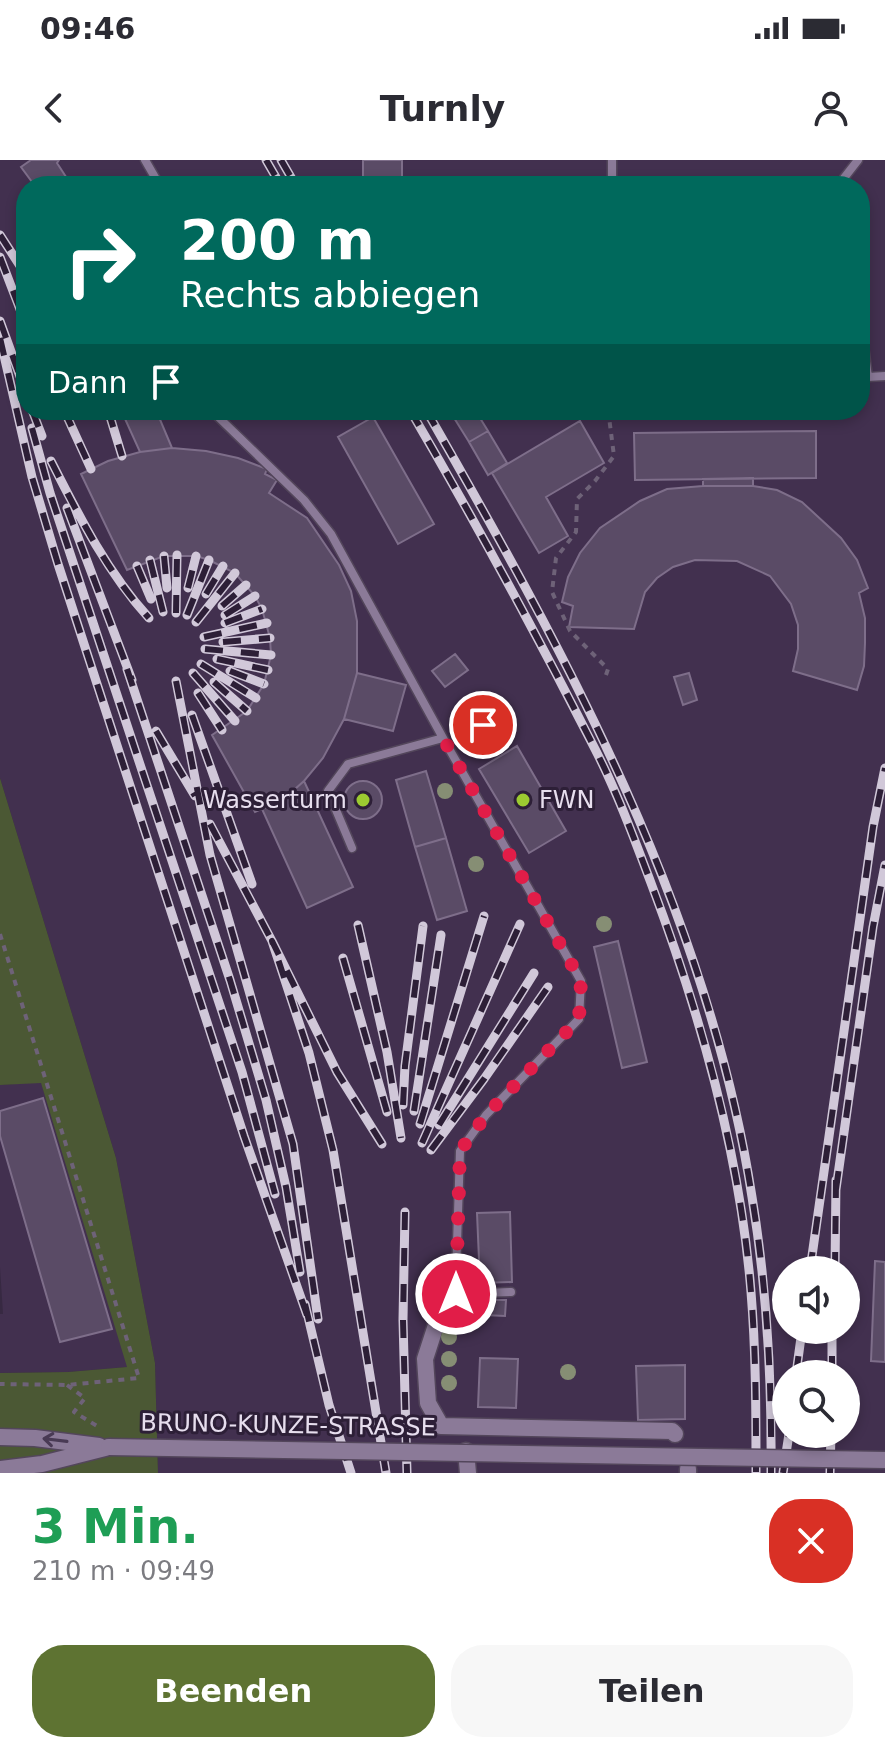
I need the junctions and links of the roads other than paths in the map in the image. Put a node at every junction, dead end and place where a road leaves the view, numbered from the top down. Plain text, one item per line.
1 (858, 160) edge
2 (846, 176) edge
3 (221, 420) edge
4 (443, 738) junction
5 (352, 848) dead end
6 (456, 1276) joint
7 (511, 1292) dead end
8 (456, 1294) junction
9 (675, 1434) dead end
10 (0, 1437) edge
11 (109, 1447) junction
12 (466, 1451) junction
13 (885, 1460) edge
14 (0, 1469) edge
15 (468, 1473) edge

1 - 2 lane
3 - 4 lane
4 - 5 lane
4 - 6 lane
6 - 8 street
7 - 8 lane
8 - 9 street
11 -> 10 street
11 - 12 street, BRUNO-KUNZE-STRASSE, bridge
11 - 14 street
12 - 13 street, BRUNO-KUNZE-STRASSE, bridge
12 - 15 street, BRUNO-KUNZE-STRASSE

